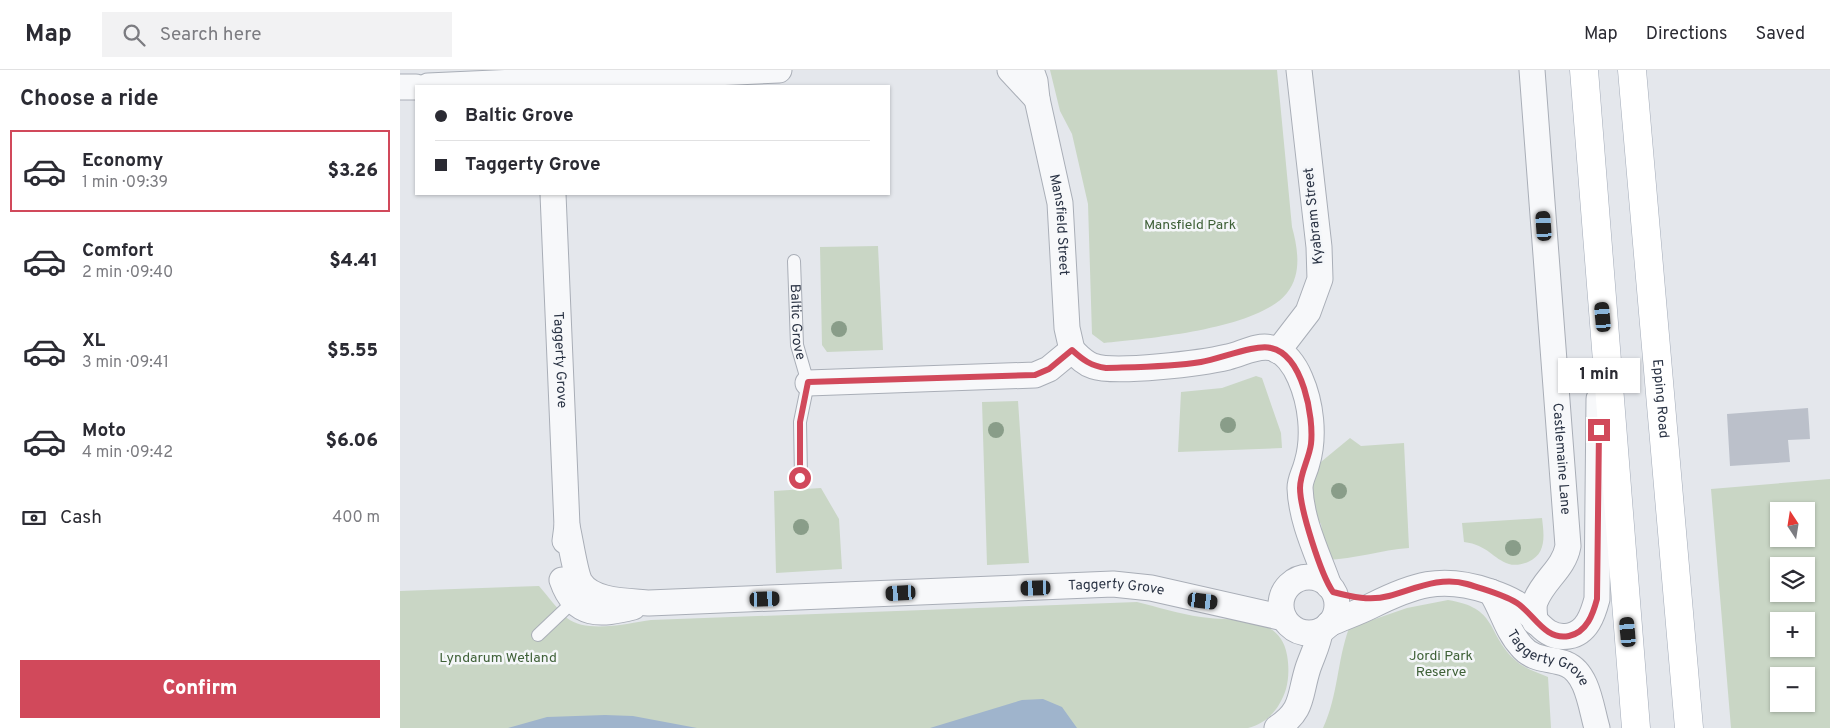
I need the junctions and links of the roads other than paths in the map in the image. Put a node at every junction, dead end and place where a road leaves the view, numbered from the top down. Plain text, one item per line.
1 (779, 70) edge
2 (1010, 70) edge
3 (1031, 70) edge
4 (1299, 70) edge
5 (1532, 70) edge
6 (1584, 70) edge
7 (1632, 70) edge
8 (463, 77) edge
9 (548, 83) edge
10 (432, 85) edge
11 (400, 87) edge
12 (415, 87) edge
13 (1037, 99) junction
14 (553, 195) edge
15 (794, 261) dead end
16 (1601, 298) junction
17 (1072, 350) junction
18 (1278, 351) junction
19 (808, 382) junction
20 (800, 478) dead end
21 (1306, 521) junction
22 (1552, 574) junction
23 (1289, 586) junction
24 (1331, 589) junction
25 (1491, 592) junction
26 (580, 596) junction
27 (1389, 596) junction
28 (1223, 603) junction
29 (1287, 622) junction
30 (1535, 622) junction
31 (1324, 627) junction
32 (538, 635) dead end
33 (1305, 679) junction
34 (1277, 728) edge
35 (1597, 728) edge
36 (1636, 728) edge
37 (1688, 728) edge

1 - 9 street
2 - 13 street
3 - 13 street, Mansfield Street
4 - 18 street, Kyabram Street
5 - 22 street, Castlemaine Lane
6 - 16 main road
7 - 37 main road, Epping Road
8 - 9 street
8 - 10 street
11 - 12 street
13 - 17 street, Mansfield Street
14 - 26 street, Taggerty Grove
15 - 19 lane, Baltic Grove
16 - 30 street, Taggerty Grove
16 - 36 main road
17 - 18 street
17 - 19 street
18 - 21 street
19 - 20 lane, Baltic Grove
21 - 23 street
21 - 24 street
22 - 25 street
22 - 30 street, Castlemaine Lane
23 - 24 street
23 - 28 street, Taggerty Grove
23 - 29 street
24 - 27 street, Taggerty Grove
24 - 31 street
25 - 27 street, Taggerty Grove
25 - 30 street, Taggerty Grove
25 - 35 street, Taggerty Grove
26 - 28 street, Taggerty Grove
26 - 32 lane
27 - 31 street, Taggerty Grove
28 - 29 street, Taggerty Grove
29 - 31 street
29 - 33 street
31 - 33 street
33 - 34 street

